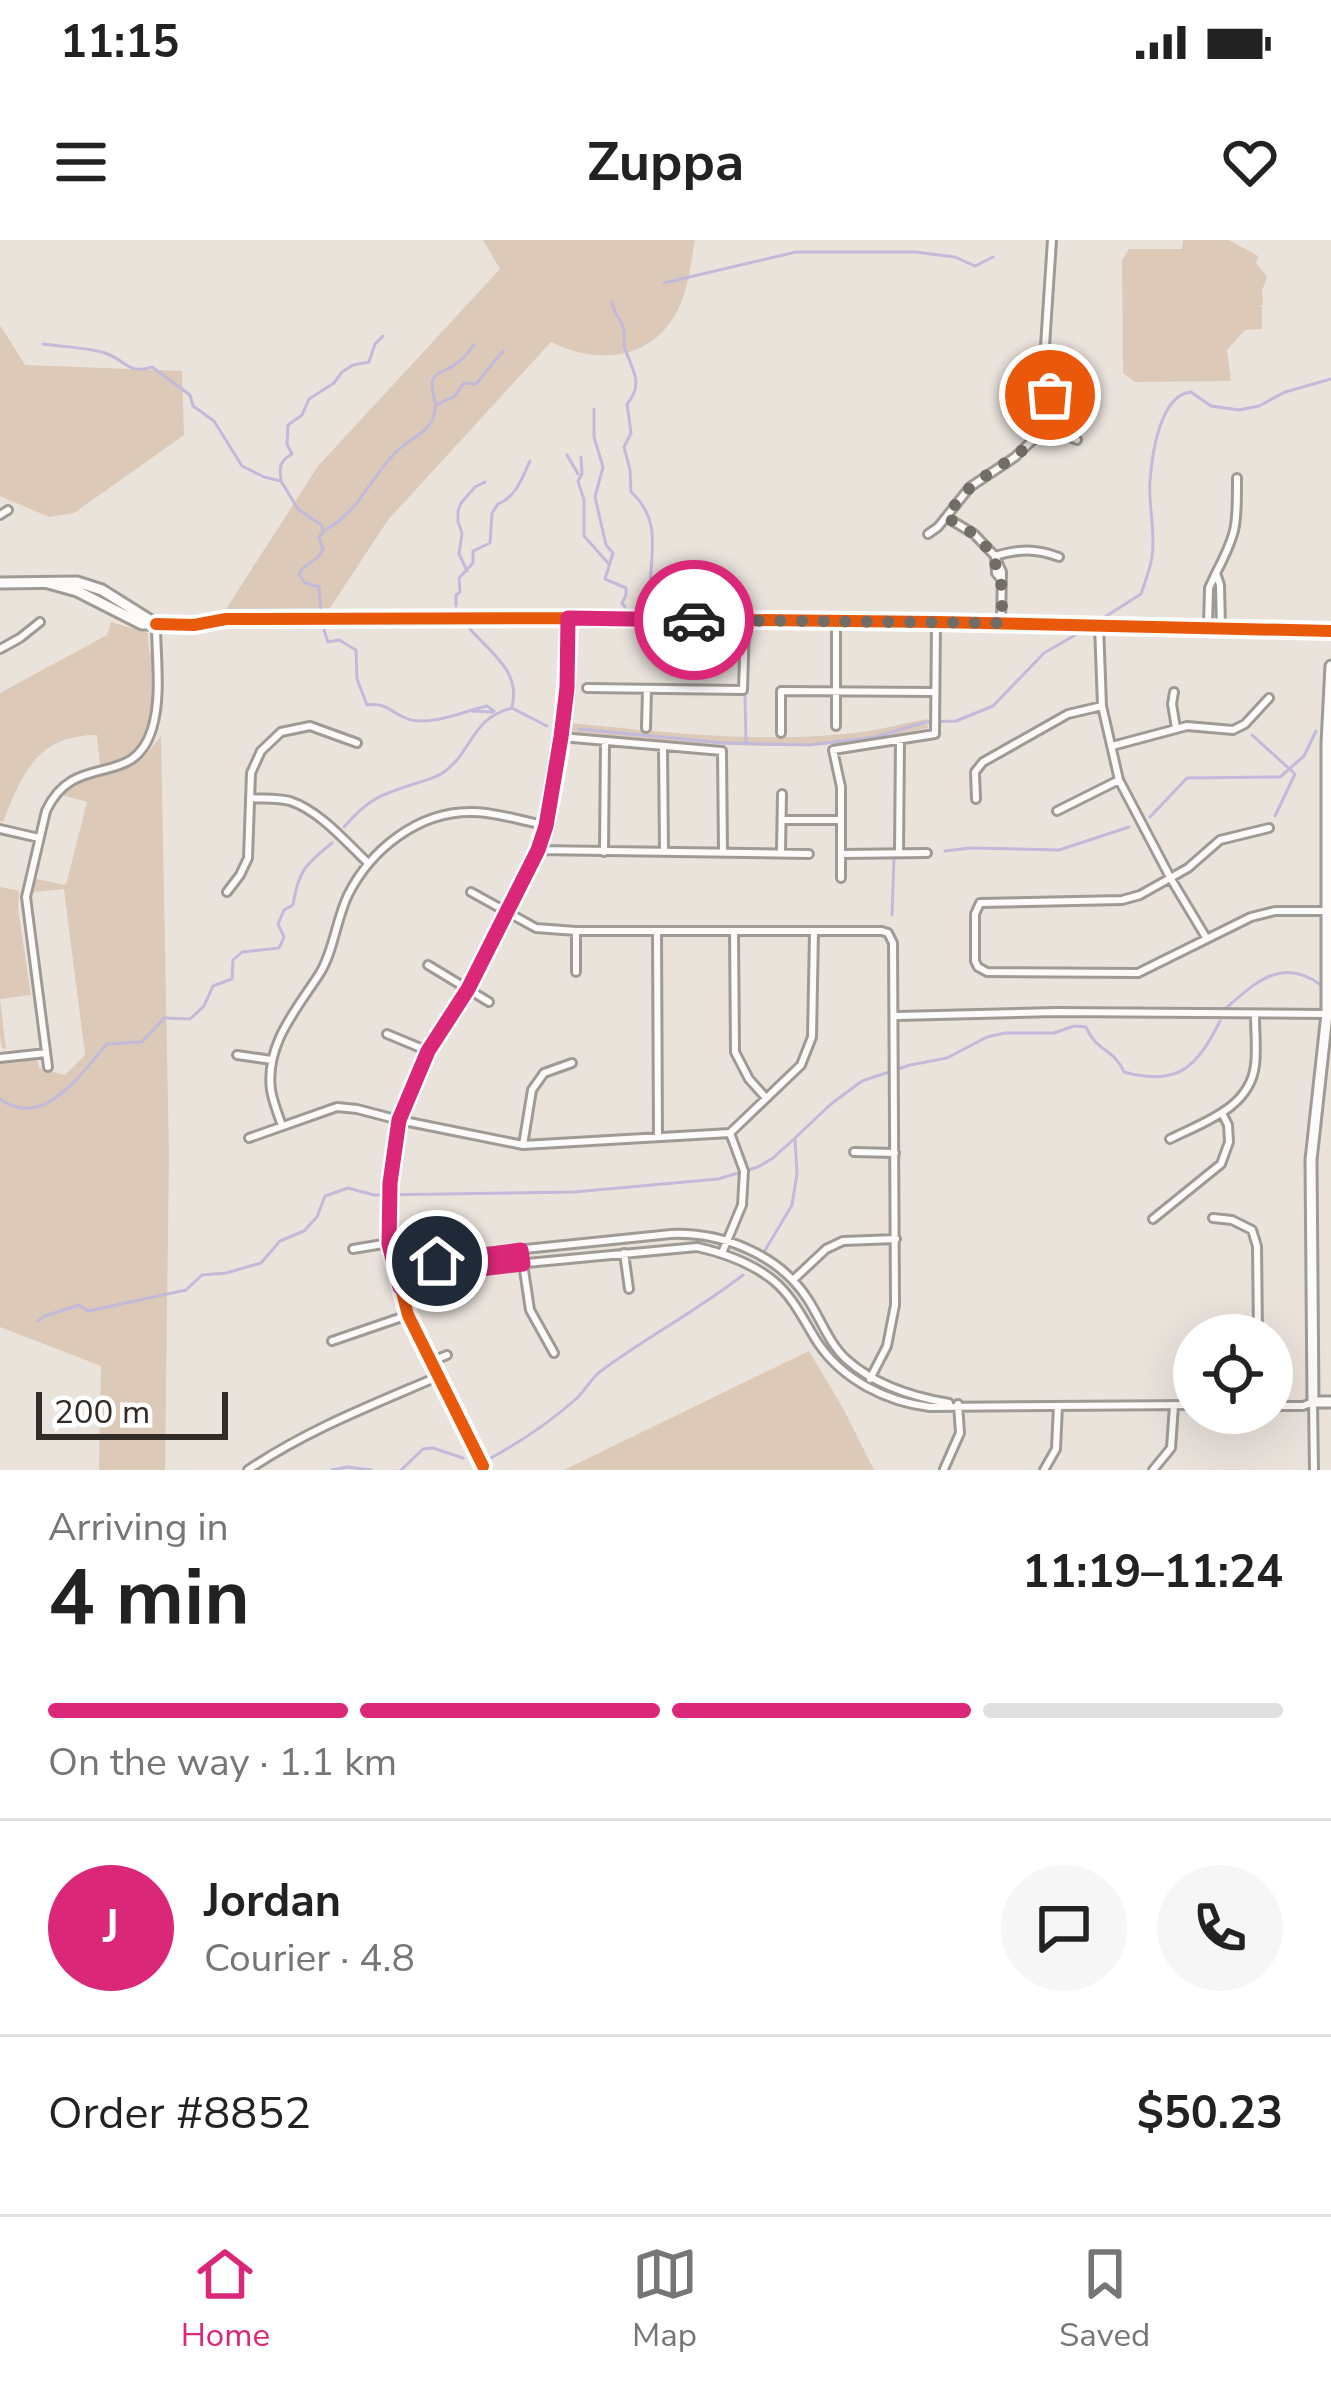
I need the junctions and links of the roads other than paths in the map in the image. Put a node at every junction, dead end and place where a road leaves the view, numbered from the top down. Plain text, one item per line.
1 (1052, 240) edge
2 (1042, 426) junction
3 (1077, 440) dead end
4 (1237, 478) dead end
5 (946, 517) junction
6 (928, 534) dead end
7 (995, 556) junction
8 (1059, 557) dead end
9 (1216, 573) junction
10 (0, 584) edge
11 (1220, 597) junction
12 (1209, 598) junction
13 (568, 618) junction
14 (745, 620) junction
15 (40, 622) dead end
16 (836, 622) junction
17 (936, 622) junction
18 (1001, 623) junction
19 (156, 624) junction
20 (1099, 625) junction
21 (1208, 627) junction
22 (1221, 628) junction
23 (1331, 631) edge
24 (0, 649) edge
25 (1331, 666) edge
26 (587, 688) dead end
27 (647, 689) junction
28 (837, 691) junction
29 (934, 692) junction
30 (1174, 692) dead end
31 (1268, 698) dead end
32 (1102, 706) junction
33 (836, 726) dead end
34 (646, 728) dead end
35 (1176, 728) junction
36 (781, 734) dead end
37 (561, 737) junction
38 (900, 740) junction
39 (605, 741) junction
40 (357, 743) dead end
41 (1112, 746) junction
42 (663, 747) junction
43 (1119, 780) junction
44 (782, 794) dead end
45 (248, 798) junction
46 (976, 799) dead end
47 (1057, 811) dead end
48 (782, 820) junction
49 (840, 820) junction
50 (546, 826) junction
51 (1269, 828) dead end
52 (0, 830) edge
53 (39, 838) junction
54 (538, 850) junction
55 (722, 852) junction
56 (781, 852) junction
57 (604, 853) junction
58 (664, 853) junction
59 (899, 853) junction
60 (809, 854) dead end
61 (842, 854) junction
62 (928, 854) dead end
63 (368, 863) junction
64 (841, 878) dead end
65 (1171, 879) junction
66 (227, 892) dead end
67 (471, 892) dead end
68 (1328, 911) edge
69 (508, 914) junction
70 (576, 931) junction
71 (657, 931) junction
72 (734, 932) junction
73 (814, 932) junction
74 (1207, 939) junction
75 (1330, 945) edge
76 (428, 965) dead end
77 (576, 972) dead end
78 (468, 989) junction
79 (489, 1002) dead end
80 (1329, 1014) edge
81 (896, 1016) junction
82 (1255, 1016) junction
83 (387, 1034) dead end
84 (428, 1051) junction
85 (46, 1053) junction
86 (237, 1055) dead end
87 (0, 1058) edge
88 (272, 1060) junction
89 (572, 1063) dead end
90 (48, 1067) dead end
91 (1325, 1084) edge
92 (766, 1099) junction
93 (1222, 1113) junction
94 (399, 1120) junction
95 (281, 1126) junction
96 (730, 1133) junction
97 (249, 1138) dead end
98 (490, 1138) junction
99 (658, 1138) junction
100 (1170, 1139) dead end
101 (523, 1145) junction
102 (487, 1149) dead end
103 (854, 1152) dead end
104 (895, 1153) junction
105 (1213, 1218) dead end
106 (1153, 1219) dead end
107 (484, 1240) dead end
108 (729, 1240) junction
109 (896, 1240) junction
110 (389, 1244) junction
111 (353, 1250) dead end
112 (521, 1250) junction
113 (486, 1253) junction
114 (625, 1253) junction
115 (722, 1253) junction
116 (523, 1264) junction
117 (397, 1274) junction
118 (793, 1280) junction
119 (400, 1287) junction
120 (628, 1289) dead end
121 (1258, 1314) edge
122 (408, 1315) junction
123 (332, 1341) dead end
124 (554, 1353) dead end
125 (447, 1355) dead end
126 (430, 1362) junction
127 (437, 1377) junction
128 (872, 1377) junction
129 (865, 1385) junction
130 (1313, 1402) junction
131 (1331, 1402) edge
132 (958, 1405) junction
133 (1173, 1405) edge
134 (1058, 1406) junction
135 (1293, 1406) edge
136 (476, 1418) dead end
137 (1173, 1419) edge
138 (461, 1423) junction
139 (483, 1466) dead end
140 (944, 1469) edge
141 (248, 1470) edge
142 (1044, 1470) edge
143 (1154, 1470) edge
144 (1314, 1470) edge

1 - 2 street
2 - 3 street
2 - 5 street
4 - 9 street
5 - 6 street
5 - 7 street
7 - 8 street
7 - 18 street
9 - 11 street
9 - 12 street
10 - 19 street
11 - 12 street
11 - 22 street
12 - 21 street
13 - 14 street
13 - 19 street
13 - 37 street
14 - 16 street
14 - 27 street
15 - 24 street
16 - 17 street
16 - 28 street
17 - 18 street
17 - 29 street
18 - 20 street
19 - 53 street
20 - 21 street
20 - 32 street
21 - 22 street
22 - 23 street
25 - 68 street
26 - 27 street
27 - 34 street
28 - 29 street
28 - 33 street
28 - 36 street
29 - 38 street
30 - 35 street
31 - 35 street
32 - 41 street
32 - 46 street
35 - 41 street
37 - 39 street
37 - 50 street
38 - 49 street
38 - 59 street
39 - 42 street
39 - 57 street
40 - 45 street
41 - 43 street
42 - 55 street
42 - 58 street
43 - 47 street
43 - 65 street
44 - 48 street
45 - 63 street
45 - 66 street
48 - 49 street
48 - 56 street
49 - 61 street
50 - 54 street
50 - 63 street
51 - 65 street
52 - 53 street
53 - 85 street
54 - 57 street
54 - 69 street
55 - 56 street
55 - 58 street
56 - 60 street
57 - 58 street
59 - 61 street
59 - 62 street
61 - 64 street
63 - 88 street
65 - 74 street
65 - 74 street
67 - 69 street
68 - 74 street
68 - 75 street
69 - 70 street
69 - 78 street
70 - 71 street
70 - 77 street
71 - 72 street
71 - 99 street
72 - 73 street
72 - 92 street
73 - 81 street
73 - 92 street
75 - 80 street
76 - 78 street
78 - 79 street
78 - 84 street
80 - 82 street
80 - 91 street
81 - 82 street
81 - 104 street
82 - 93 street
83 - 84 street
84 - 94 street
85 - 87 street
85 - 90 street
86 - 88 street
88 - 95 street
89 - 101 street
91 - 130 street
92 - 96 street
93 - 100 street
93 - 106 street
94 - 95 street
94 - 98 street
94 - 110 street
95 - 97 street
96 - 99 street
96 - 108 street
98 - 101 street
98 - 102 street
99 - 101 street
103 - 104 street
104 - 109 street
105 - 121 street
107 - 113 street
108 - 112 street
108 - 115 street
108 - 118 street
109 - 118 street
109 - 128 street
110 - 111 street
110 - 117 street
112 - 113 street
112 - 116 street
113 - 117 street
114 - 115 street
114 - 116 street
114 - 120 street
115 - 129 street
116 - 119 street
116 - 124 street
117 - 119 street
118 - 128 street
119 - 122 street
122 - 123 street
122 - 126 street
125 - 126 street
126 - 127 street
127 - 138 street
127 - 141 street
128 - 129 street
128 - 132 street
129 - 132 street
130 - 131 street
130 - 135 street
130 - 144 street
132 - 134 street
132 - 140 street
133 - 134 street
134 - 142 street
136 - 138 street
137 - 143 street
138 - 139 street

